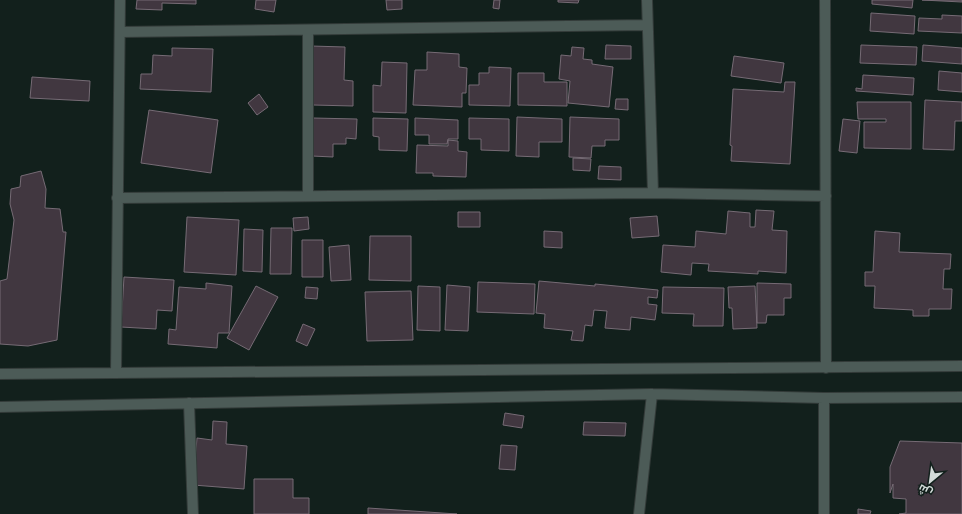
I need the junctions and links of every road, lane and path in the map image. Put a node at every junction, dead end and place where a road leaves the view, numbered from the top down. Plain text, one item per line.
1 (120, 0) edge
2 (647, 0) edge
3 (825, 0) edge
4 (647, 25) junction
5 (308, 31) junction
6 (120, 32) junction
7 (653, 194) junction
8 (308, 195) junction
9 (826, 196) junction
10 (117, 198) junction
11 (962, 366) edge
12 (826, 368) junction
13 (0, 374) edge
14 (116, 374) junction
15 (652, 394) junction
16 (962, 397) edge
17 (824, 398) junction
18 (189, 403) junction
19 (0, 407) edge
20 (192, 514) edge
21 (639, 514) edge
22 (824, 514) edge

1 - 6 street
2 - 4 street
3 - 9 street
4 - 5 street
4 - 7 street
5 - 6 street
5 - 8 street
6 - 10 street
7 - 8 street
7 - 9 street
8 - 10 street
9 - 12 street
10 - 14 street
11 - 12 street
12 - 14 street
13 - 14 street
15 - 17 street
15 - 18 street
15 - 21 street
16 - 17 street
17 - 22 street
18 - 19 street
18 - 20 street

